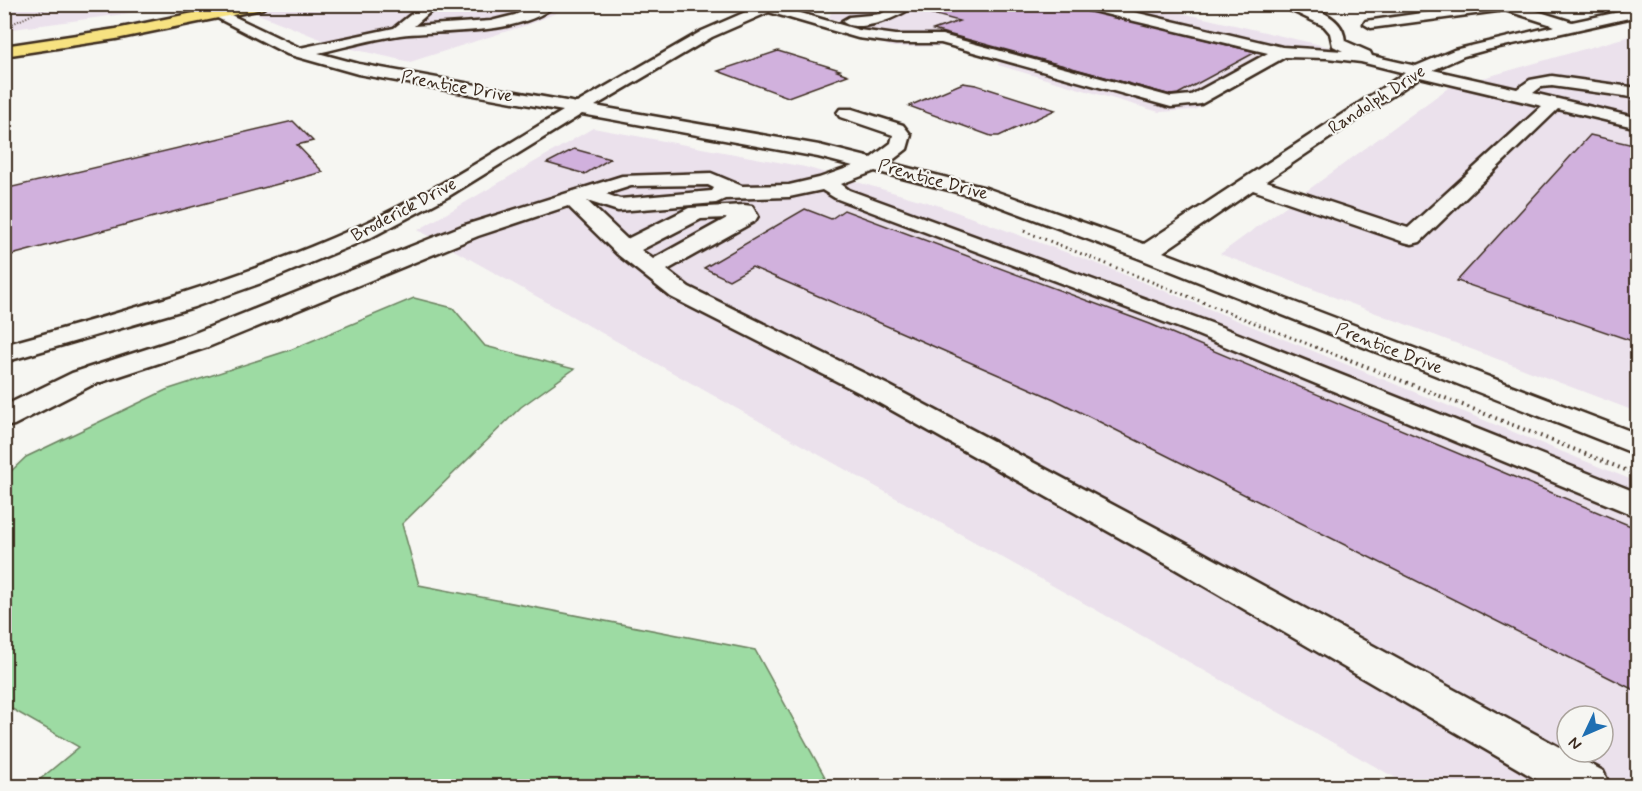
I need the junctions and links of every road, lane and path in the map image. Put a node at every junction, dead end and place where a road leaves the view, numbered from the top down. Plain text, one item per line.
1 (54, 4) edge
2 (101, 4) edge
3 (146, 4) edge
4 (262, 4) edge
5 (433, 4) edge
6 (550, 4) edge
7 (909, 4) edge
8 (1081, 4) edge
9 (1283, 4) edge
10 (1502, 5) edge
11 (772, 6) edge
12 (214, 9) edge
13 (1638, 12) edge
14 (809, 18) junction
15 (856, 21) junction
16 (1371, 24) dead end
17 (1571, 26) junction
18 (399, 31) junction
19 (7, 33) edge
20 (884, 37) junction
21 (4, 51) edge
22 (1282, 52) junction
23 (298, 54) junction
24 (1362, 58) junction
25 (1418, 71) junction
26 (1638, 93) edge
27 (1520, 95) junction
28 (1555, 103) junction
29 (580, 108) junction
30 (846, 113) dead end
31 (867, 120) junction
32 (1638, 123) edge
33 (855, 159) junction
34 (876, 164) junction
35 (825, 183) junction
36 (1251, 183) junction
37 (738, 192) junction
38 (579, 196) junction
39 (625, 249) junction
40 (1146, 254) junction
41 (651, 270) junction
42 (4, 354) edge
43 (4, 418) edge
44 (1638, 445) edge
45 (1638, 506) edge
46 (1588, 786) edge

1 - 19 path
2 - 3 path
4 - 12 main road
5 - 18 street
6 - 18 street
7 - 15 street
8 - 22 street
9 - 24 street
10 - 16 street
10 - 17 street
11 - 14 street
11 - 15 street
11 - 29 street, Broderick Drive
12 - 19 main road
12 - 21 main road
12 - 23 street, Prentice Drive
13 - 17 street, Randolph Drive
14 - 15 street
14 - 20 street
15 - 20 street
17 - 25 street, Randolph Drive
18 - 23 street
20 - 22 street
22 - 24 street
23 - 29 street, Prentice Drive
24 - 25 street
25 - 27 street
25 - 36 street, Randolph Drive
26 - 27 street
27 - 28 street
28 - 32 street
28 - 36 street
29 - 33 street, Prentice Drive
29 - 42 street, Broderick Drive
30 - 31 street
31 - 33 street
31 - 34 street
33 - 34 street, Prentice Drive
34 - 35 street
34 - 40 street, Prentice Drive
35 - 37 street
35 - 45 street
36 - 40 street, Randolph Drive
37 - 38 street
37 - 38 street
38 - 39 street
38 - 43 street
39 - 41 street
39 - 41 street
40 - 44 street, Prentice Drive
41 - 46 street

